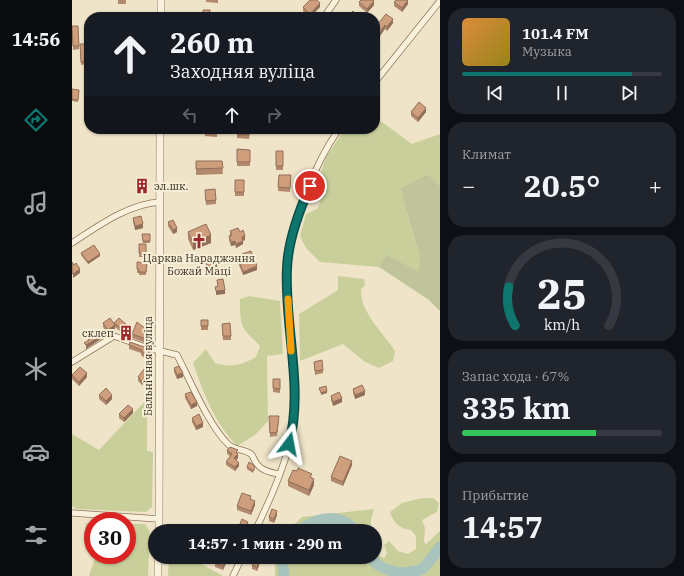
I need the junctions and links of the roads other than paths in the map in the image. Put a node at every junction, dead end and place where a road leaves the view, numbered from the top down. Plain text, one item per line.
1 (161, 0) edge
2 (336, 0) edge
3 (440, 1) edge
4 (161, 12) edge
5 (328, 12) edge
6 (380, 76) edge
7 (160, 134) edge
8 (335, 134) edge
9 (160, 202) junction
10 (72, 243) edge
11 (160, 351) junction
12 (72, 362) edge
13 (279, 474) junction
14 (72, 513) edge
15 (159, 519) junction
16 (159, 524) edge
17 (258, 524) edge
18 (158, 564) edge
19 (239, 564) edge
20 (158, 576) edge
21 (233, 576) edge

1 - 4 street
2 - 5 street
3 - 6 street
7 - 9 street, Бальнічная вуліца
8 - 13 street
9 - 10 street
9 - 11 street, Бальнічная вуліца
11 - 12 street
11 - 13 street
11 - 15 street, Бальнічная вуліца
13 - 17 street
14 - 15 street
15 - 16 street, Бальнічная вуліца
18 - 20 street
19 - 21 street

